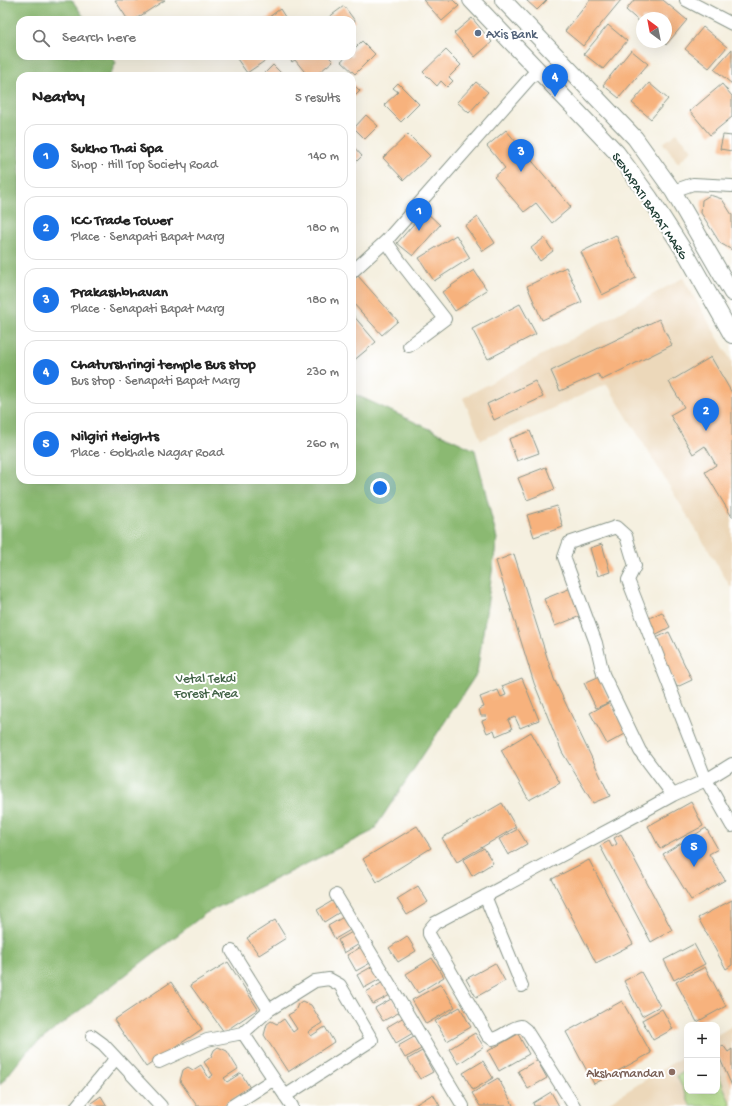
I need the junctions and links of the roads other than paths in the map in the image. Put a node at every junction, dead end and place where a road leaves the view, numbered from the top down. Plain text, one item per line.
1 (471, 0) edge
2 (503, 0) edge
3 (686, 0) edge
4 (732, 24) edge
5 (537, 70) junction
6 (732, 186) edge
7 (673, 191) junction
8 (386, 241) junction
9 (356, 268) edge
10 (732, 293) edge
11 (732, 335) edge
12 (409, 346) dead end
13 (732, 764) edge
14 (706, 780) junction
15 (673, 795) junction
16 (732, 826) edge
17 (336, 895) dead end
18 (485, 896) junction
19 (232, 951) dead end
20 (522, 986) dead end
21 (269, 1010) junction
22 (243, 1033) junction
23 (92, 1036) dead end
24 (116, 1058) junction
25 (159, 1062) dead end
26 (274, 1079) junction
27 (285, 1096) junction
28 (77, 1106) edge
29 (162, 1106) edge
30 (232, 1106) edge
31 (292, 1106) edge
32 (463, 1106) edge
33 (574, 1106) edge

1 - 5 main road, SENAPATI BAPAT MARG
2 - 7 main road, SENAPATI BAPAT MARG
3 - 4 street
5 - 8 street
5 - 11 main road, SENAPATI BAPAT MARG
6 - 7 street
7 - 10 main road, SENAPATI BAPAT MARG
8 - 9 street
8 - 12 street
13 - 14 street
14 - 15 street
14 - 15 street
14 - 16 street
15 - 18 street
17 - 32 street
18 - 20 street
18 - 33 street
19 - 21 street
21 - 22 street
21 - 27 street
22 - 25 street
22 - 26 street
23 - 24 street
24 - 28 street
24 - 29 street
26 - 27 street
26 - 30 street
27 - 31 street

